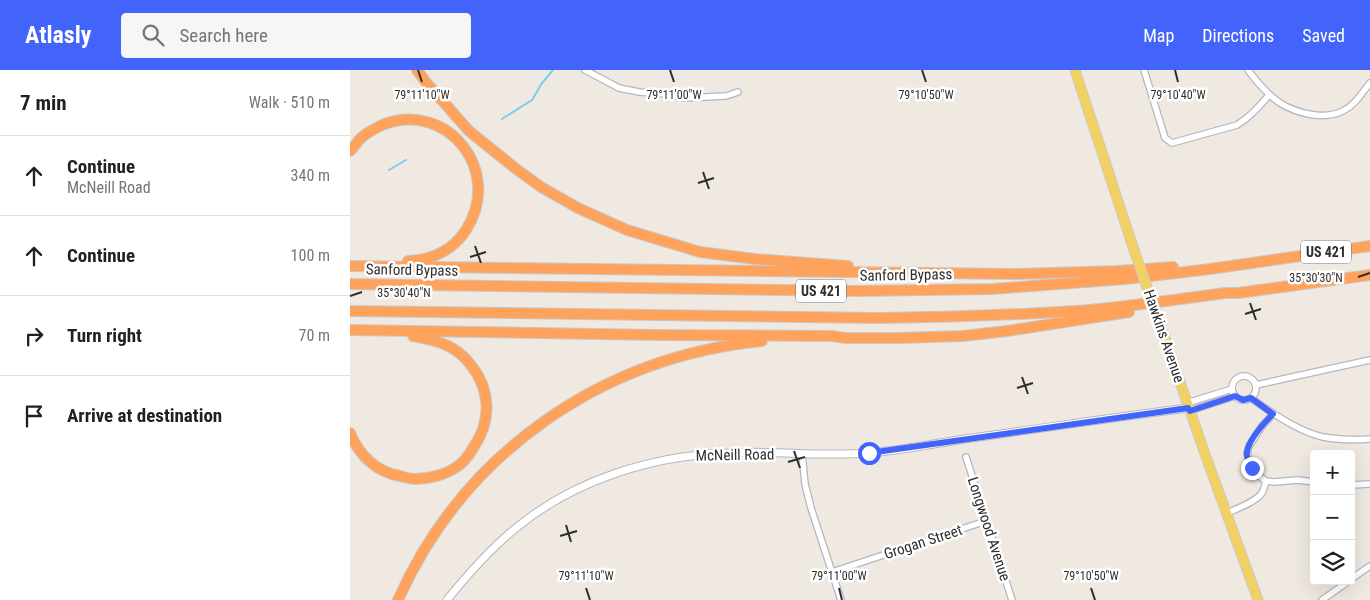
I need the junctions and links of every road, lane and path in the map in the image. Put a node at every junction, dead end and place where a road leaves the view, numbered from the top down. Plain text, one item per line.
1 (417, 70) edge
2 (585, 70) edge
3 (1076, 70) edge
4 (1144, 70) edge
5 (1248, 70) edge
6 (1370, 83) edge
7 (738, 92) dead end
8 (1269, 95) junction
9 (350, 152) edge
10 (1370, 246) edge
11 (1281, 258) junction
12 (354, 266) edge
13 (916, 273) junction
14 (1370, 275) edge
15 (354, 284) edge
16 (1238, 293) junction
17 (354, 311) edge
18 (358, 330) edge
19 (845, 338) junction
20 (1370, 360) edge
21 (1256, 385) junction
22 (1232, 389) junction
23 (1235, 396) junction
24 (1251, 398) junction
25 (1188, 407) junction
26 (1273, 414) junction
27 (350, 433) edge
28 (1370, 439) edge
29 (802, 454) junction
30 (966, 457) dead end
31 (1266, 481) junction
32 (1310, 482) edge
33 (1370, 484) edge
34 (1355, 485) edge
35 (1226, 513) junction
36 (986, 521) junction
37 (1370, 566) edge
38 (832, 572) junction
39 (1355, 576) edge
40 (1343, 585) edge
41 (398, 600) edge
42 (447, 600) edge
43 (841, 600) edge
44 (1012, 600) edge
45 (1258, 600) edge
46 (1322, 600) edge

1 - 13 highway
2 - 7 street
3 - 25 main road, Hawkins Avenue, bridge
4 - 8 street
5 - 8 street
6 - 8 street
9 - 12 highway
10 - 11 highway, Sanford Bypass / US 421
11 - 13 highway
11 - 15 highway, Sanford Bypass / US 421
12 - 13 highway
14 - 16 highway, US 421
16 - 17 highway, US 421
16 - 19 highway
18 - 19 highway
18 - 27 highway
19 - 41 highway
20 - 21 street
21 - 22 street
21 - 24 street
22 - 23 street
22 - 25 street
23 - 24 street
23 - 25 street
24 - 26 street
25 - 29 street, McNeill Road
25 - 35 main road, Hawkins Avenue
26 - 28 street
26 - 31 street
29 - 38 street
29 - 42 street, McNeill Road
30 - 36 street, Longwood Avenue
31 - 32 street
31 - 35 street
33 - 34 street
35 - 45 main road, Hawkins Avenue
36 - 38 street, Grogan Street
36 - 44 street, Longwood Avenue
37 - 39 street
38 - 43 street
40 - 46 street

